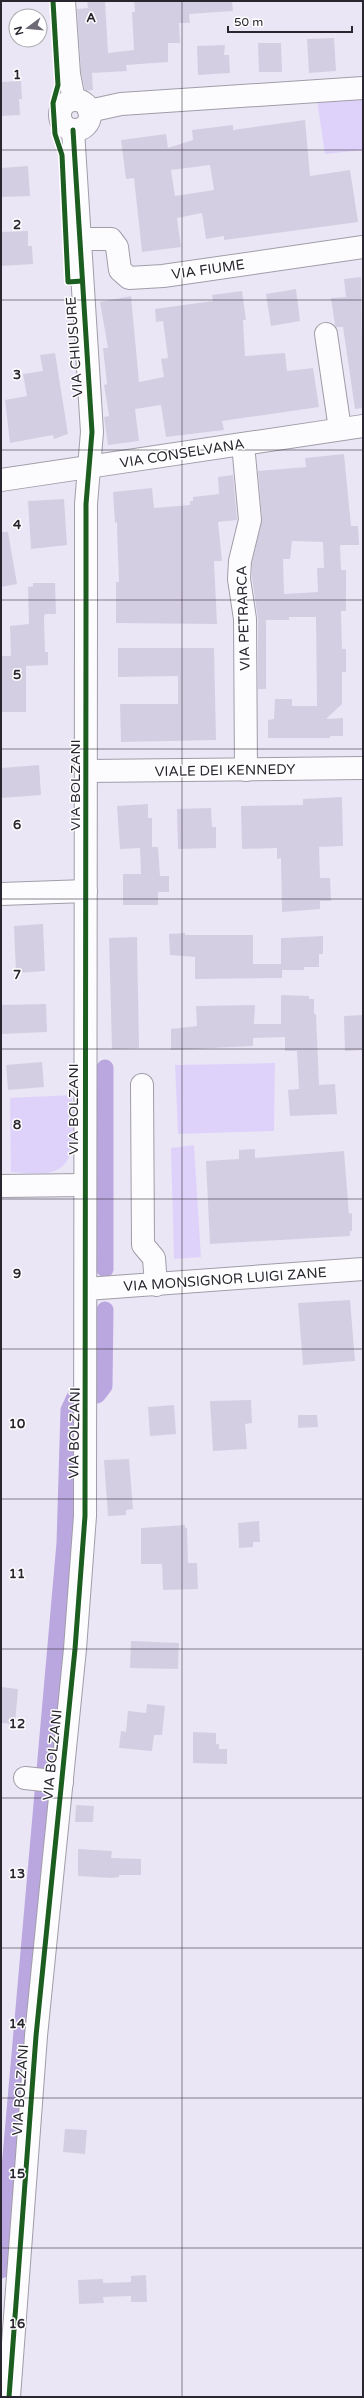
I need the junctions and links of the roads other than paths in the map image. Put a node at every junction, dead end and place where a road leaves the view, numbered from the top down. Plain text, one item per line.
1 (64, 1) edge
2 (363, 88) edge
3 (82, 106) junction
4 (80, 239) junction
5 (363, 247) edge
6 (326, 334) dead end
7 (363, 426) edge
8 (340, 429) junction
9 (243, 444) junction
10 (90, 466) junction
11 (1, 480) edge
12 (363, 768) edge
13 (246, 770) junction
14 (87, 771) junction
15 (86, 891) junction
16 (1, 894) edge
17 (142, 1085) dead end
18 (84, 1185) junction
19 (1, 1186) edge
20 (363, 1269) edge
21 (156, 1285) junction
22 (86, 1289) junction
23 (9, 2397) edge

1 - 3 street
2 - 3 street
3 - 4 street, VIA CHIUSURE
4 - 5 street, VIA FIUME
4 - 10 street, VIA CHIUSURE
6 - 8 street
7 - 8 street, VIA CONSELVANA
8 - 9 street, VIA CONSELVANA
9 - 10 street, VIA CONSELVANA
9 - 13 street, VIA PETRARCA
10 - 11 street, VIA CONSELVANA
10 - 14 street, VIA BOLZANI
12 - 13 street, VIALE DEI KENNEDY
13 - 14 street, VIALE DEI KENNEDY
14 - 15 street, VIA BOLZANI
15 - 16 street
15 - 18 street, VIA BOLZANI
17 - 21 street
18 - 19 street
18 - 22 street, VIA BOLZANI
20 - 21 street, VIA MONSIGNOR LUIGI ZANE
21 - 22 street, VIA MONSIGNOR LUIGI ZANE
22 - 23 street, VIA BOLZANI

